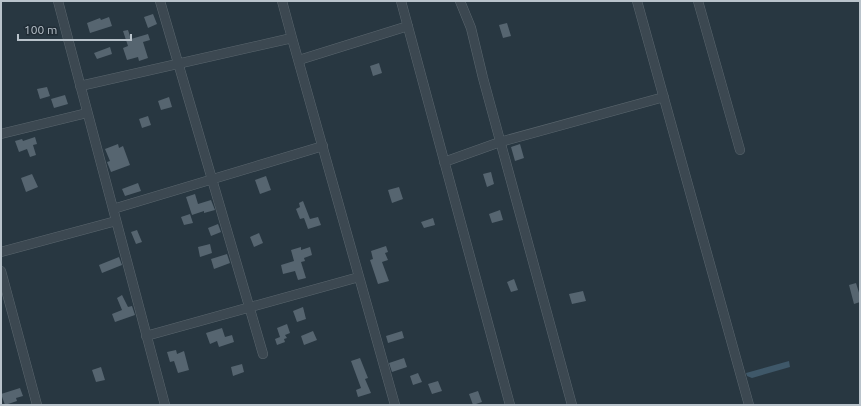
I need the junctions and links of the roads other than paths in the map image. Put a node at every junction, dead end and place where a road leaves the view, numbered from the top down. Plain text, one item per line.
1 (58, 1) edge
2 (160, 1) edge
3 (282, 1) edge
4 (401, 1) edge
5 (460, 1) edge
6 (637, 1) edge
7 (698, 1) edge
8 (408, 26) junction
9 (292, 38) junction
10 (299, 60) junction
11 (178, 64) junction
12 (80, 86) junction
13 (664, 97) junction
14 (88, 113) junction
15 (1, 134) edge
16 (500, 142) junction
17 (323, 146) junction
18 (740, 150) dead end
19 (444, 162) junction
20 (212, 179) junction
21 (113, 209) junction
22 (116, 221) junction
23 (1, 252) edge
24 (1, 271) edge
25 (359, 276) junction
26 (249, 308) junction
27 (146, 336) junction
28 (263, 354) dead end
29 (37, 405) edge
30 (165, 405) edge
31 (395, 405) edge
32 (510, 405) edge
33 (572, 405) edge
34 (749, 405) edge

1 - 12 street
2 - 11 street
3 - 9 street
4 - 8 street
5 - 16 street
6 - 13 street
7 - 18 street
8 - 10 street
8 - 19 street
9 - 10 street
9 - 11 street
10 - 17 street
11 - 12 street
11 - 20 street
12 - 14 street
13 - 16 street
13 - 34 street
14 - 15 street
14 - 21 street
16 - 19 street
16 - 33 street
17 - 20 street
17 - 25 street
19 - 32 street
20 - 21 street
20 - 26 street
21 - 22 street
22 - 23 street
22 - 27 street
24 - 29 street
25 - 26 street
25 - 31 street
26 - 27 street
26 - 28 street
27 - 30 street

